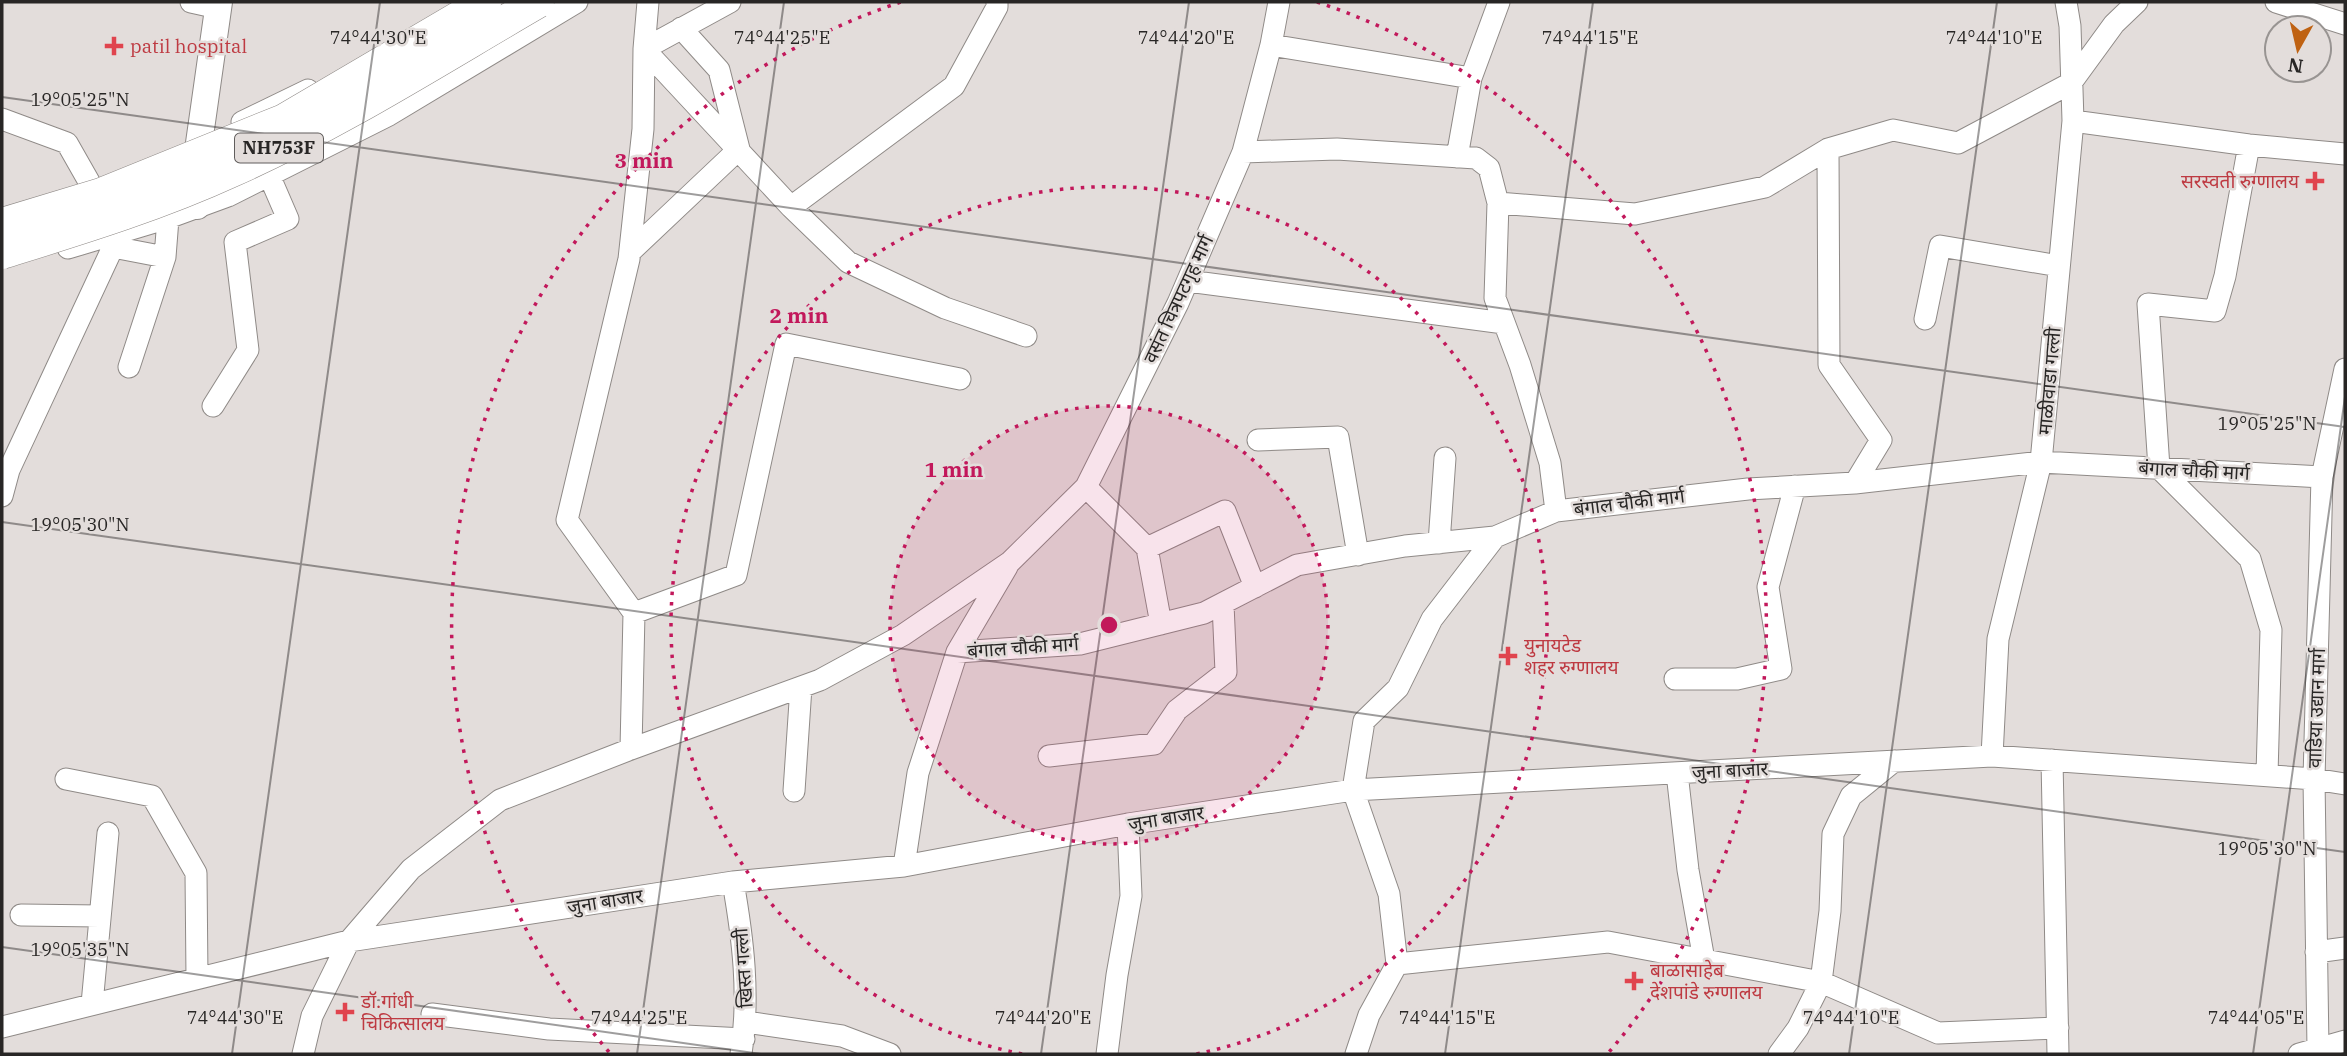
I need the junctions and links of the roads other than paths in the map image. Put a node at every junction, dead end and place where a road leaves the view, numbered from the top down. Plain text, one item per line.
1 (191, 2) edge
2 (461, 2) edge
3 (485, 2) edge
4 (538, 2) edge
5 (577, 2) edge
6 (648, 2) edge
7 (730, 2) edge
8 (997, 2) edge
9 (1279, 2) edge
10 (1499, 2) edge
11 (2066, 2) edge
12 (2137, 2) edge
13 (2276, 2) edge
14 (218, 5) edge
15 (2345, 24) edge
16 (681, 28) junction
17 (1271, 45) junction
18 (644, 49) junction
19 (1471, 78) junction
20 (2071, 83) junction
21 (2, 119) edge
22 (2073, 121) junction
23 (199, 143) junction
24 (2249, 145) junction
25 (739, 149) junction
26 (1828, 149) junction
27 (1243, 152) junction
28 (2345, 154) edge
29 (173, 155) junction
30 (1457, 157) junction
31 (269, 175) junction
32 (92, 187) junction
33 (1498, 203) junction
34 (197, 206) junction
35 (791, 207) junction
36 (2, 213) edge
37 (168, 218) junction
38 (2, 224) edge
39 (111, 242) junction
40 (630, 252) junction
41 (2, 253) edge
42 (164, 257) junction
43 (2059, 266) junction
44 (2, 268) edge
45 (1188, 281) junction
46 (1925, 319) dead end
47 (1504, 323) junction
48 (1026, 336) dead end
49 (129, 367) dead end
50 (2345, 369) edge
51 (960, 379) dead end
52 (213, 406) dead end
53 (1258, 440) dead end
54 (1445, 458) dead end
55 (2041, 462) junction
56 (2159, 468) junction
57 (2322, 477) junction
58 (1855, 483) junction
59 (1795, 486) junction
60 (1086, 487) junction
61 (2, 496) edge
62 (1556, 510) junction
63 (1495, 537) junction
64 (1439, 543) junction
65 (1147, 548) junction
66 (1357, 555) junction
67 (1010, 562) junction
68 (1255, 587) junction
69 (1223, 604) junction
70 (634, 613) junction
71 (1161, 625) junction
72 (957, 652) junction
73 (1675, 679) dead end
74 (801, 687) junction
75 (631, 749) junction
76 (1049, 756) dead end
77 (1992, 756) junction
78 (2052, 760) junction
79 (1894, 761) junction
80 (1677, 773) junction
81 (2267, 775) junction
82 (66, 779) dead end
83 (2314, 779) junction
84 (2345, 784) edge
85 (1353, 790) junction
86 (794, 791) dead end
87 (1128, 824) junction
88 (108, 833) dead end
89 (904, 866) junction
90 (733, 882) junction
91 (21, 915) dead end
92 (100, 916) junction
93 (349, 941) junction
94 (2345, 948) edge
95 (2316, 951) junction
96 (1704, 960) junction
97 (1397, 964) junction
98 (197, 978) junction
99 (1821, 982) junction
100 (92, 1004) junction
101 (432, 1014) dead end
102 (2, 1027) edge
103 (2058, 1028) junction
104 (744, 1038) edge
105 (2345, 1041) edge
106 (842, 1045) edge
107 (2312, 1052) edge
108 (305, 1053) edge
109 (890, 1054) edge
110 (1107, 1054) edge
111 (1356, 1054) edge
112 (1779, 1054) edge
113 (2058, 1054) edge

1 - 14 street
2 - 23 street
3 - 38 highway, NH753F, bridge
4 - 41 highway, NH753F, bridge
5 - 31 street
6 - 18 street
7 - 16 street
8 - 35 street
9 - 17 street, वसंत चित्रपटगृह मार्ग
10 - 19 street
11 - 20 street, माळीवाडा गल्ली
12 - 20 street
13 - 15 street
14 - 23 main road
16 - 18 street
16 - 25 street
17 - 19 street
17 - 27 street, वसंत चित्रपटगृह मार्ग
18 - 25 street
18 - 40 street
19 - 30 street
20 - 22 street, माळीवाडा गल्ली
20 - 26 street
21 - 32 street
22 - 24 street
22 - 43 street, माळीवाडा गल्ली
23 - 29 street
23 - 34 main road
24 - 28 street
24 - 56 street
25 - 35 street
25 - 40 street
26 - 33 street
26 - 58 street
27 - 30 street
27 - 45 street, वसंत चित्रपटगृह मार्ग
29 - 32 street
29 - 37 street
30 - 33 street
31 - 34 street
31 - 52 street
32 - 36 street
32 - 39 street
33 - 47 street
34 - 37 street
35 - 48 street
37 - 39 street
37 - 42 street
39 - 42 street
39 - 44 street
39 - 61 street
40 - 70 street
42 - 49 street
43 - 46 street
43 - 55 street, माळीवाडा गल्ली
45 - 47 street
45 - 60 street, वसंत चित्रपटगृह मार्ग
47 - 62 street
50 - 57 street, वाडिया उद्यान मार्ग
51 - 70 street
53 - 66 street
54 - 64 street
55 - 56 street, बंगाल चौकी मार्ग
55 - 58 street, बंगाल चौकी मार्ग
55 - 77 street, माळीवाडा गल्ली
56 - 57 street, बंगाल चौकी मार्ग
56 - 81 street
57 - 83 street, वाडिया उद्यान मार्ग
58 - 59 street, बंगाल चौकी मार्ग
59 - 62 street, बंगाल चौकी मार्ग
59 - 73 street
60 - 65 street
60 - 67 street, वसंत चित्रपटगृह मार्ग
62 - 63 street, बंगाल चौकी मार्ग
63 - 64 street, बंगाल चौकी मार्ग
63 - 85 street
64 - 66 street, बंगाल चौकी मार्ग
65 - 68 street
65 - 71 street
66 - 68 street, बंगाल चौकी मार्ग
67 - 72 street
67 - 74 street
68 - 69 street, बंगाल चौकी मार्ग
69 - 71 street, बंगाल चौकी मार्ग
69 - 76 street
70 - 75 street
71 - 72 street, बंगाल चौकी मार्ग
72 - 89 street
74 - 75 street
74 - 86 street
75 - 93 street
77 - 78 street, जुना बाजार
77 - 79 street, जुना बाजार
78 - 81 street, जुना बाजार
78 - 103 street
79 - 80 street, जुना बाजार
79 - 99 street
80 - 85 street, जुना बाजार
80 - 96 street
81 - 83 street, जुना बाजार
82 - 98 street
83 - 84 street, जुना बाजार
83 - 95 street, वाडिया उद्यान मार्ग
85 - 87 street, जुना बाजार
85 - 97 street
87 - 89 street, जुना बाजार
87 - 110 street
88 - 92 street
89 - 90 street, जुना बाजार
90 - 93 street, जुना बाजार
90 - 104 street, खिस्त गल्ली
91 - 92 street
92 - 100 street
93 - 98 street, जुना बाजार
93 - 108 street
94 - 95 street
95 - 107 street, वाडिया उद्यान मार्ग
96 - 97 street
96 - 99 street
97 - 111 street
98 - 100 street, जुना बाजार
99 - 103 street
99 - 112 street
100 - 102 street, जुना बाजार
101 - 104 street
103 - 113 street
104 - 106 street
105 - 107 street
106 - 109 street

